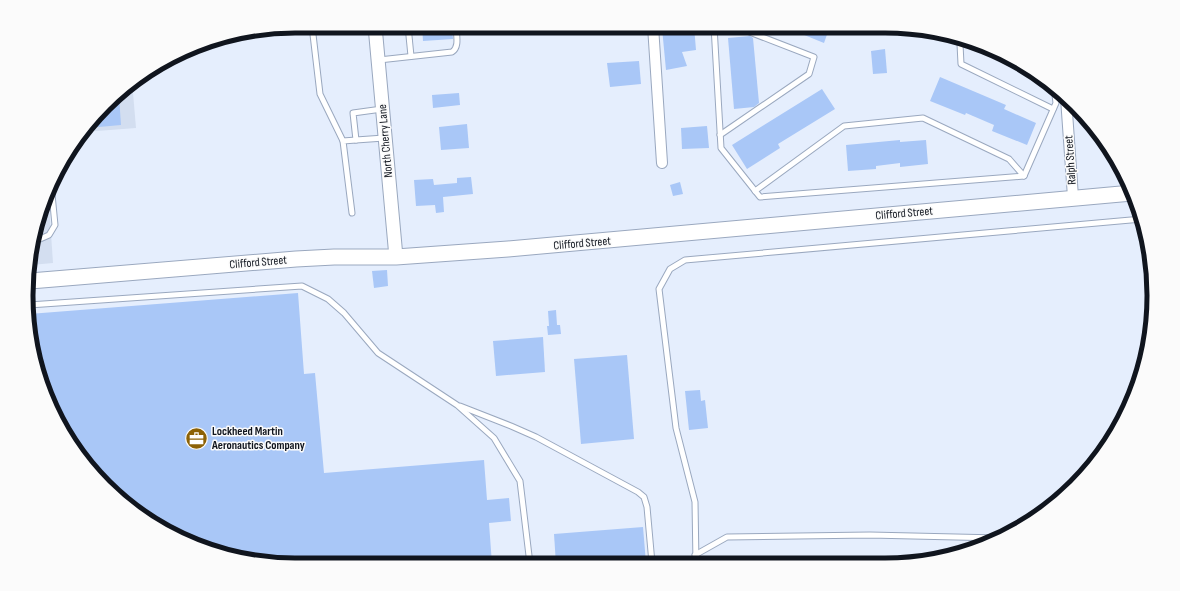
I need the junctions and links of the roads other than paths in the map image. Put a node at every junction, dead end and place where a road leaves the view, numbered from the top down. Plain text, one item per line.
1 (313, 33) edge
2 (376, 33) edge
3 (409, 33) edge
4 (456, 33) edge
5 (653, 33) edge
6 (714, 33) edge
7 (753, 33) edge
8 (960, 44) edge
9 (411, 56) junction
10 (378, 60) junction
11 (1055, 96) edge
12 (1061, 101) edge
13 (1056, 103) junction
14 (1066, 106) edge
15 (383, 109) junction
16 (1053, 109) junction
17 (720, 135) junction
18 (385, 137) junction
19 (356, 140) junction
20 (343, 141) junction
21 (662, 163) dead end
22 (1024, 176) junction
23 (755, 191) junction
24 (1126, 193) edge
25 (52, 197) edge
26 (1073, 197) junction
27 (352, 213) dead end
28 (1136, 220) edge
29 (39, 239) edge
30 (396, 257) junction
31 (34, 281) edge
32 (34, 305) edge
33 (457, 404) junction
34 (986, 538) edge
35 (696, 555) joint
36 (529, 558) edge
37 (652, 558) edge

1 - 20 lane
2 - 10 street, North Cherry Lane
3 - 9 lane
4 - 9 lane
5 - 21 street
6 - 17 lane
7 - 17 lane
8 - 16 lane
9 - 10 lane
10 - 15 street, North Cherry Lane
11 - 13 lane
12 - 13 lane
13 - 16 lane
14 - 26 street, Ralph Street
15 - 18 street, North Cherry Lane
15 - 19 lane
16 - 22 lane
17 - 23 lane
18 - 19 lane
18 - 30 street, North Cherry Lane
19 - 20 lane
20 - 27 lane
22 - 23 lane
22 - 23 lane
24 - 26 main road, Clifford Street
25 - 29 lane
26 - 30 main road, Clifford Street
28 - 35 lane
30 - 31 main road, Clifford Street
32 - 33 lane
33 - 36 lane
33 - 37 lane
34 - 35 lane

